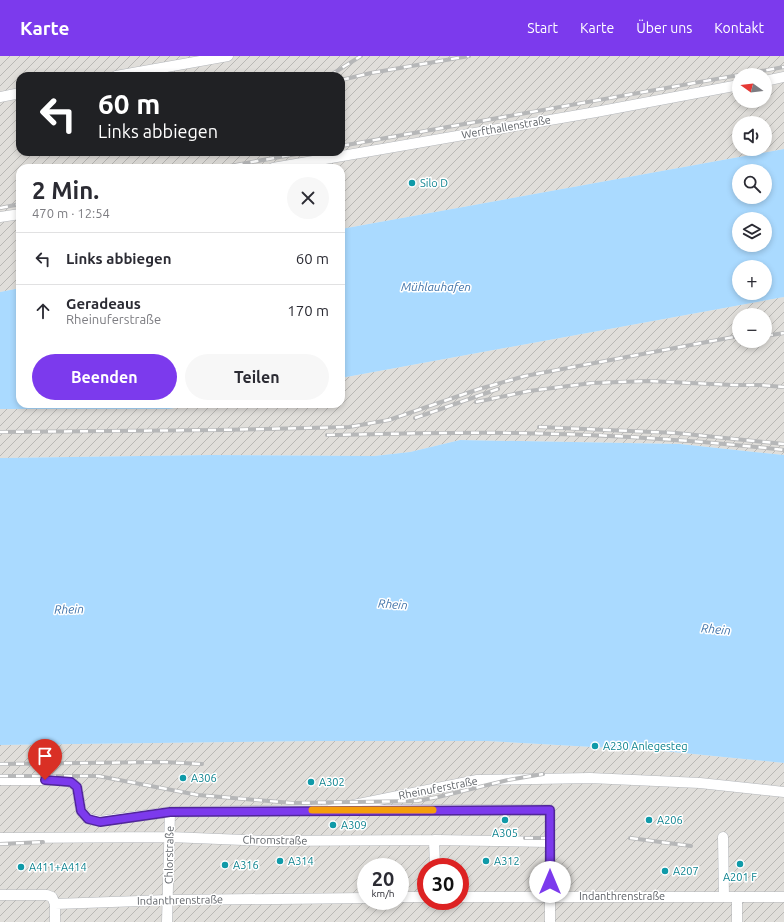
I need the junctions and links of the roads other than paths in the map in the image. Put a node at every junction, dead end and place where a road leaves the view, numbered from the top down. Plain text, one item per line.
1 (228, 56) edge
2 (138, 72) edge
3 (784, 77) edge
4 (772, 79) edge
5 (732, 86) edge
6 (16, 94) edge
7 (0, 97) edge
8 (342, 156) edge
9 (345, 156) edge
10 (296, 164) edge
11 (16, 215) edge
12 (0, 217) edge
13 (0, 780) edge
14 (784, 792) edge
15 (329, 810) junction
16 (170, 812) junction
17 (170, 837) junction
18 (723, 837) dead end
19 (0, 838) edge
20 (434, 840) junction
21 (550, 842) junction
22 (435, 858) edge
23 (0, 895) edge
24 (550, 896) junction
25 (469, 897) edge
26 (724, 897) junction
27 (737, 897) junction
28 (784, 897) edge
29 (357, 898) edge
30 (168, 900) junction
31 (55, 904) junction
32 (55, 922) edge
33 (167, 922) edge
34 (550, 922) edge
35 (737, 922) edge

1 - 2 street
3 - 4 street
5 - 9 street, Werfthallenstraße
6 - 7 street
8 - 10 street, Werfthallenstraße
11 - 12 street
13 - 16 street, Rheinuferstraße
14 - 15 street, Rheinuferstraße
15 - 16 street, Rheinuferstraße
15 - 21 street
16 - 17 street, Chlorstraße
17 - 19 street, Chromstraße
17 - 20 street, Chromstraße
17 - 30 street, Chlorstraße
18 - 26 street
20 - 21 street, Chromstraße
20 - 22 street
21 - 24 street
23 - 31 street
24 - 25 street, Indanthrenstraße
24 - 26 street, Indanthrenstraße
24 - 34 street
26 - 27 street, Indanthrenstraße
27 - 28 street, Indanthrenstraße
27 - 35 street
29 - 30 street, Indanthrenstraße
30 - 31 street, Indanthrenstraße
30 - 33 street, Chlorstraße
31 - 32 street

